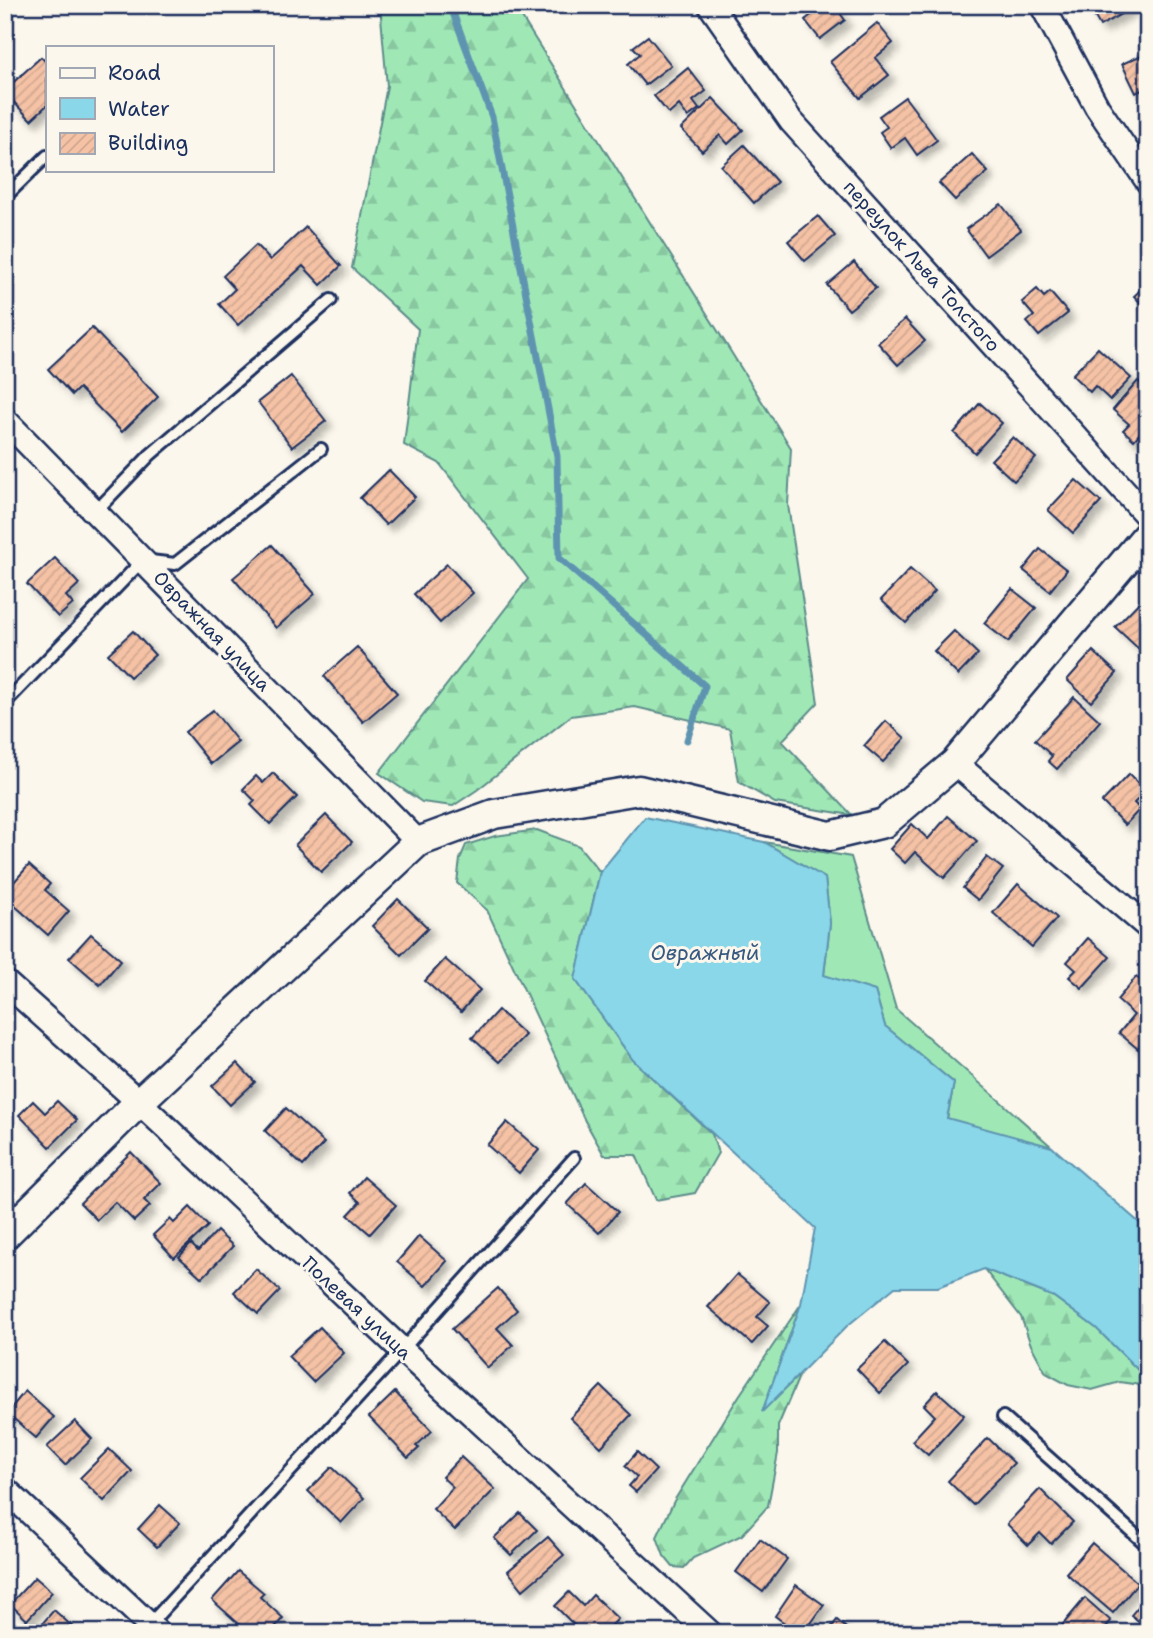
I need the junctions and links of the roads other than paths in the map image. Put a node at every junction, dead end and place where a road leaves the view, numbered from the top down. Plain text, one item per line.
1 (710, 5) edge
2 (1042, 5) edge
3 (46, 157) edge
4 (1148, 182) edge
5 (5, 197) edge
6 (331, 300) dead end
7 (5, 420) edge
8 (321, 449) dead end
9 (96, 511) junction
10 (1148, 517) edge
11 (1148, 534) edge
12 (143, 560) junction
13 (5, 703) edge
14 (955, 763) junction
15 (418, 842) junction
16 (1148, 927) edge
17 (5, 982) edge
18 (139, 1102) junction
19 (574, 1158) dead end
20 (5, 1235) edge
21 (401, 1350) junction
22 (1003, 1417) dead end
23 (5, 1489) edge
24 (1148, 1546) edge
25 (150, 1630) edge
26 (710, 1633) edge

1 - 10 street, переулок Льва Толстого
2 - 4 street
3 - 5 lane
6 - 9 lane
7 - 9 street, Овражная улица
8 - 12 lane
9 - 12 street, Овражная улица
11 - 14 street
12 - 13 lane
12 - 15 street, Овражная улица
14 - 15 street
14 - 16 street
15 - 18 street
17 - 18 street, Полевая улица
18 - 20 street
18 - 21 street, Полевая улица
19 - 21 lane
21 - 25 lane
21 - 26 street, Полевая улица
22 - 24 lane
23 - 25 street

